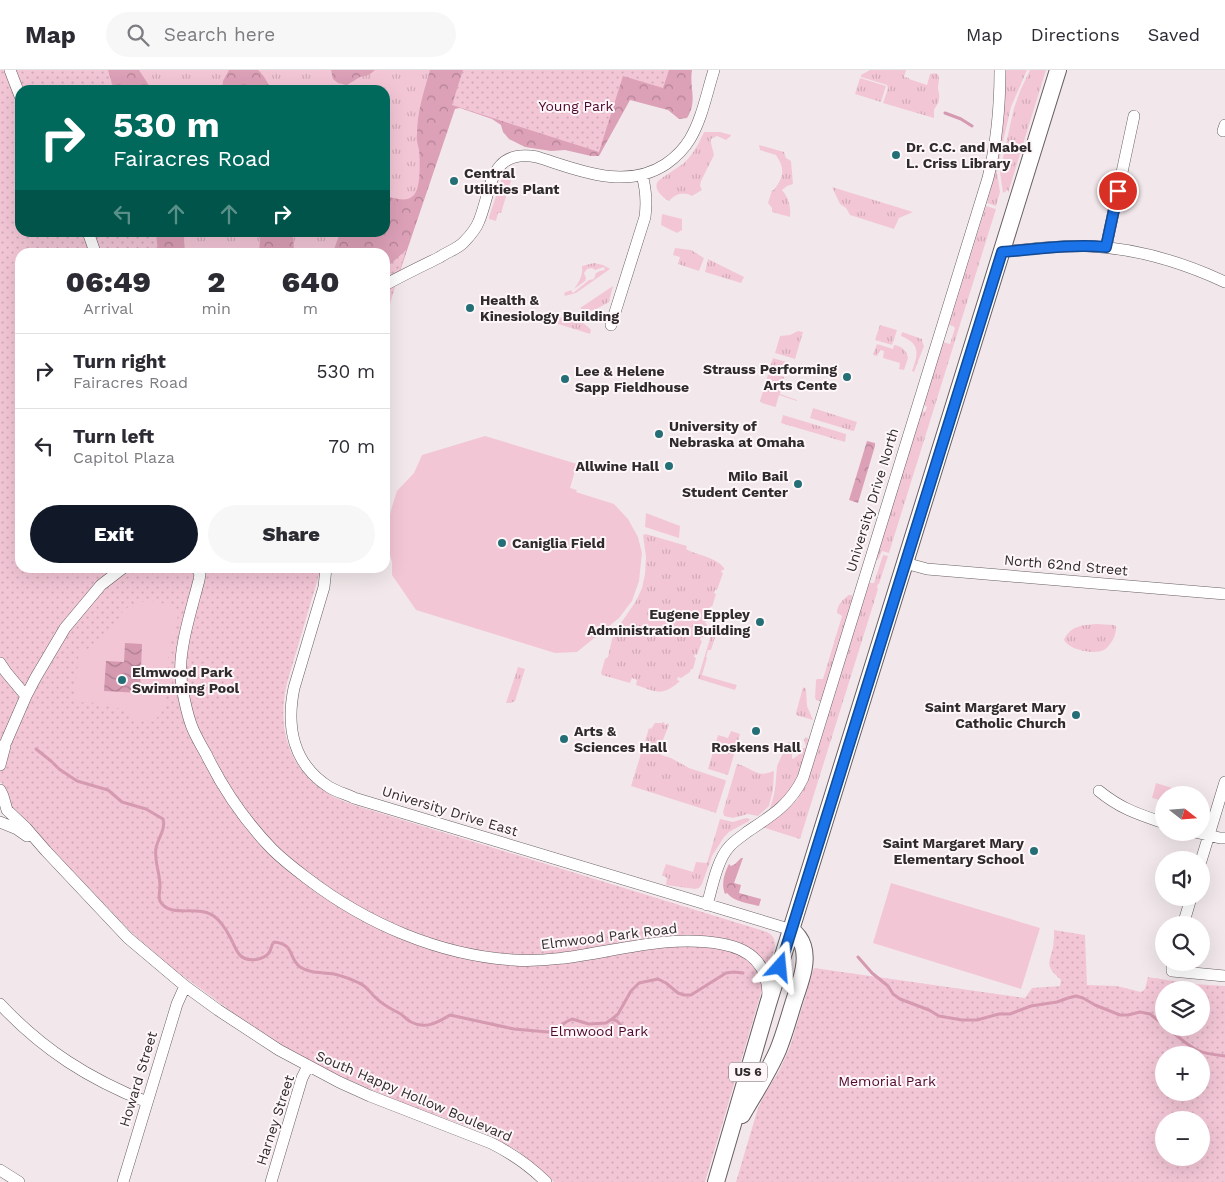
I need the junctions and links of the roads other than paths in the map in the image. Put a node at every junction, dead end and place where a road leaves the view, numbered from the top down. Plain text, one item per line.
1 (10, 70) edge
2 (714, 70) edge
3 (1000, 70) edge
4 (1058, 70) edge
5 (16, 85) edge
6 (1134, 116) dead end
7 (642, 175) junction
8 (1106, 247) junction
9 (1002, 252) junction
10 (390, 282) edge
11 (1225, 282) edge
12 (611, 325) dead end
13 (905, 563) junction
14 (117, 573) edge
15 (200, 573) edge
16 (325, 573) edge
17 (1225, 594) edge
18 (0, 663) edge
19 (26, 696) junction
20 (3, 747) edge
21 (0, 765) edge
22 (1225, 782) edge
23 (1099, 791) dead end
24 (1, 792) edge
25 (0, 813) edge
26 (1155, 820) edge
27 (0, 822) edge
28 (1210, 830) edge
29 (1210, 836) edge
30 (1225, 838) edge
31 (46, 851) junction
32 (707, 905) junction
33 (792, 930) junction
34 (1196, 971) edge
35 (1225, 976) edge
36 (185, 986) junction
37 (0, 1004) edge
38 (768, 1004) junction
39 (308, 1066) junction
40 (147, 1102) junction
41 (729, 1139) junction
42 (0, 1170) edge
43 (19, 1182) edge
44 (123, 1182) edge
45 (271, 1182) edge
46 (546, 1182) edge
47 (716, 1182) edge

1 - 5 street
2 - 7 street
3 - 32 street, University Drive North
4 - 9 highway, US 6
6 - 8 street
7 - 10 street
7 - 12 street
8 - 9 street
8 - 11 street
9 - 13 highway, US 6
13 - 17 street, North 62nd Street
13 - 33 highway, US 6
14 - 19 street
15 - 38 street, Elmwood Park Road
16 - 32 street, University Drive East
18 - 19 street
19 - 20 street
20 - 21 street
22 - 28 street
23 - 26 street
24 - 25 street
24 - 31 street, South Happy Hollow Boulevard
27 - 31 street
29 - 30 street
31 - 36 street, South Happy Hollow Boulevard
32 - 33 street, University Drive East
33 - 38 highway, US 6
33 - 41 highway
34 - 35 street
36 - 39 street, South Happy Hollow Boulevard
36 - 40 street, Howard Street
37 - 40 street
38 - 41 highway, US 6
39 - 45 street, Harney Street
39 - 46 street, South Happy Hollow Boulevard
40 - 44 street, Howard Street
41 - 47 highway, US 6
42 - 43 street

